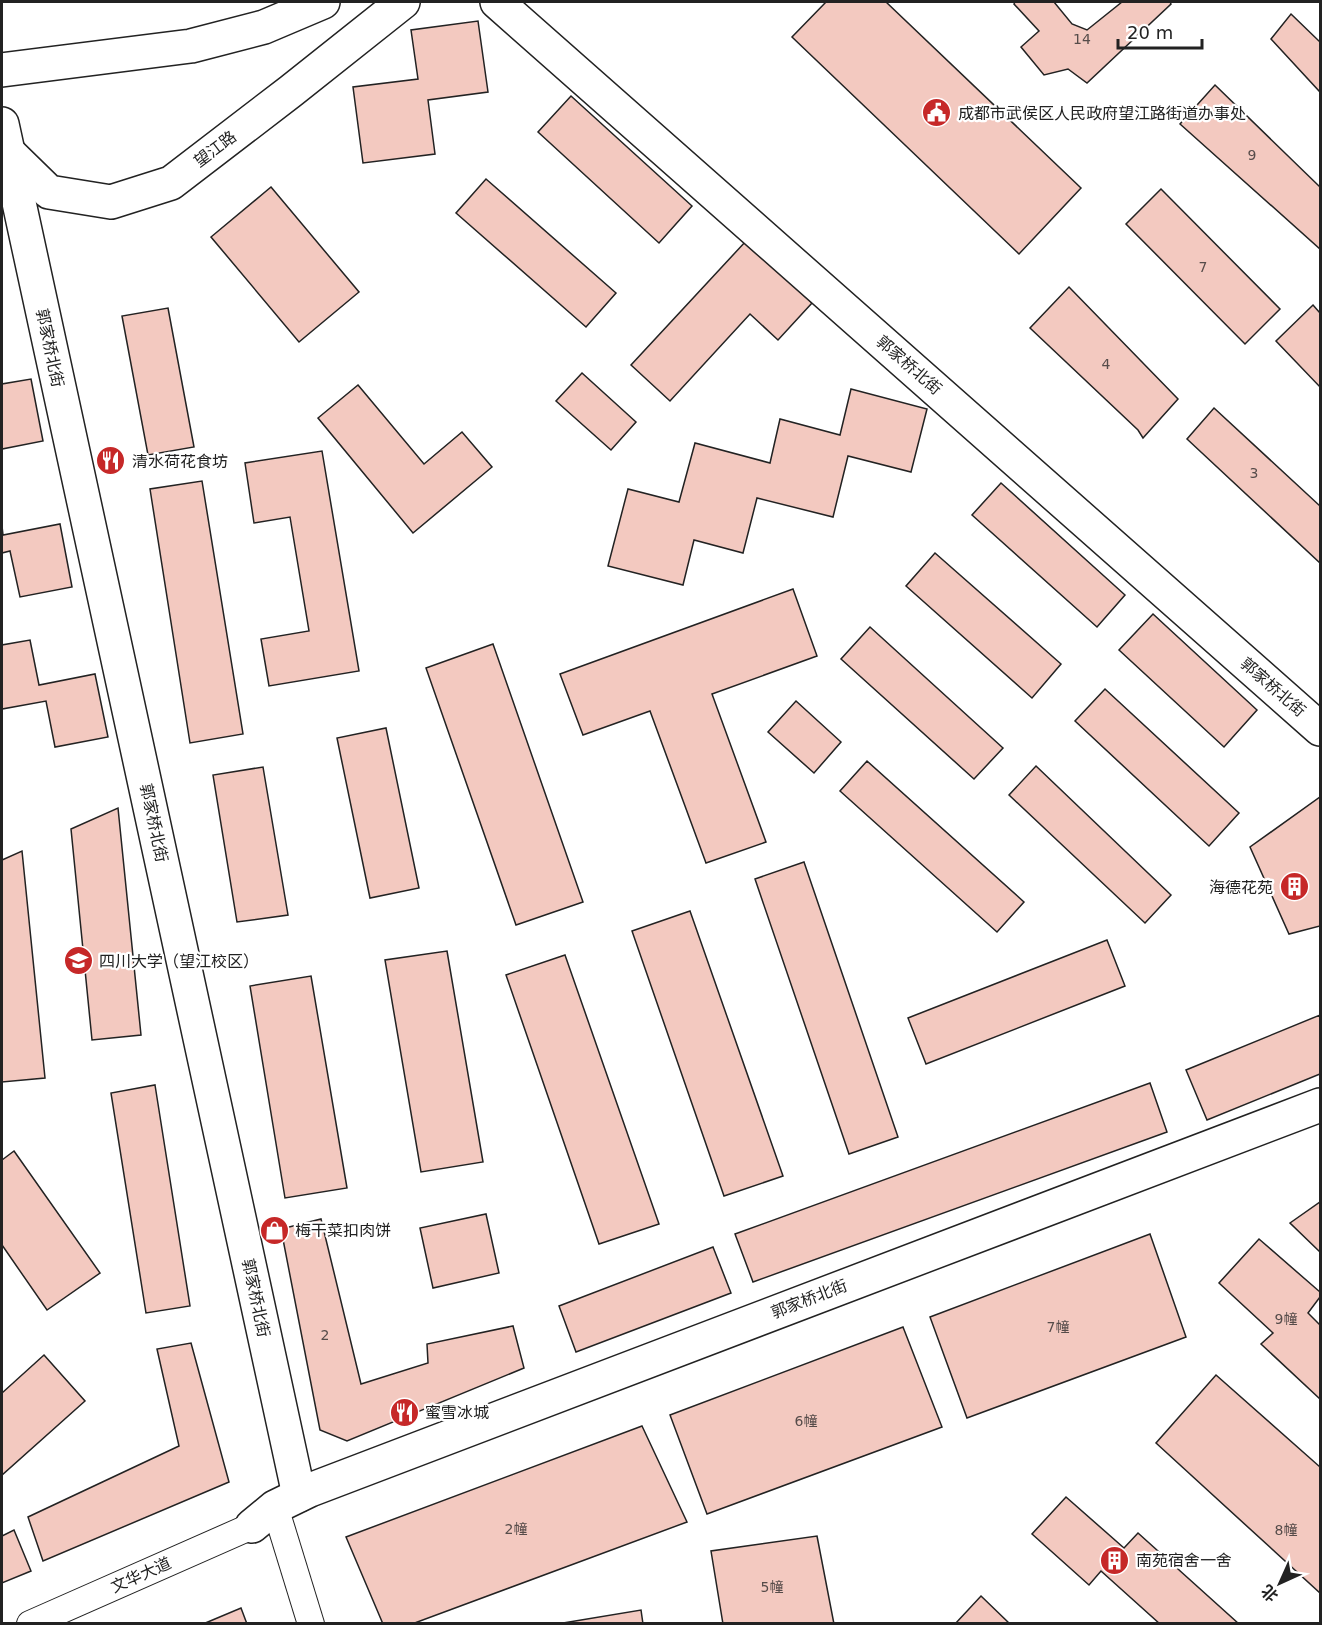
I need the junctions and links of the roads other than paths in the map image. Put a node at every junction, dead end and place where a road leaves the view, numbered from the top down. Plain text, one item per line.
1 (323, 2) edge
2 (403, 2) edge
3 (497, 2) edge
4 (2, 70) edge
5 (4, 138) edge
6 (1320, 729) edge
7 (1320, 1106) edge
8 (275, 1509) junction
9 (30, 1623) edge
10 (311, 1623) edge

1 - 4 street
2 - 5 street, 望江路
3 - 6 street, 郭家桥北街
5 - 8 street, 郭家桥北街
7 - 8 street, 郭家桥北街
8 - 9 street, 文华大道
8 - 10 street

